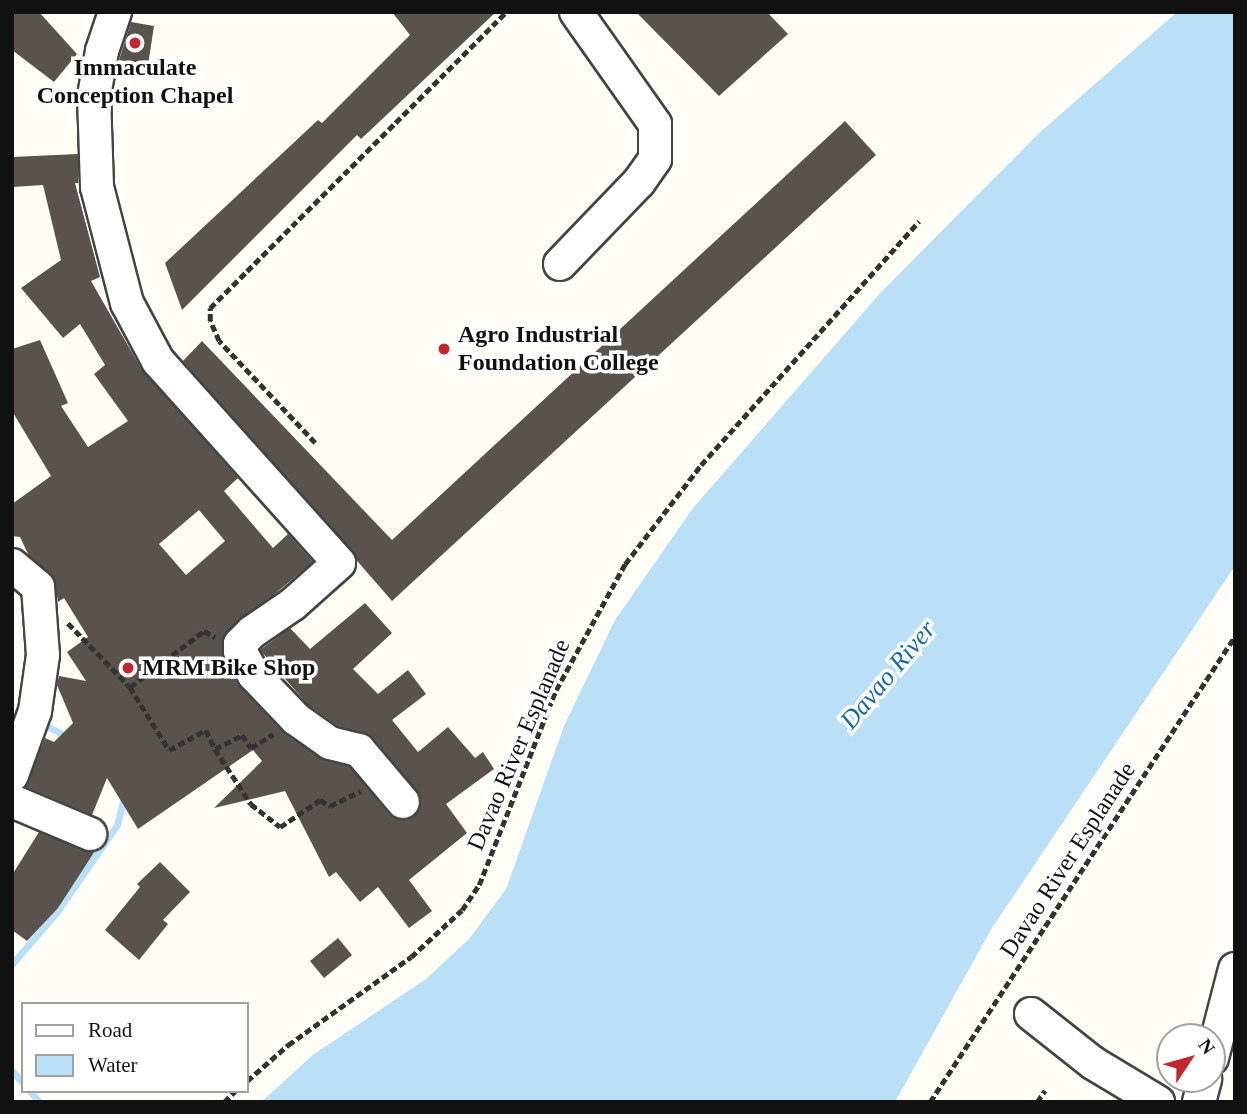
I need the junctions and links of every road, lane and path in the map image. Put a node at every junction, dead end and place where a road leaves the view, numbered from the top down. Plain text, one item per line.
1 (116, 12) edge
2 (506, 12) edge
3 (576, 12) edge
4 (919, 222) dead end
5 (560, 264) dead end
6 (315, 443) dead end
7 (22, 571) edge
8 (42, 613) junction
9 (1235, 636) edge
10 (240, 644) junction
11 (130, 687) junction
12 (296, 719) junction
13 (215, 749) junction
14 (13, 772) edge
15 (393, 791) joint
16 (12, 801) edge
17 (90, 835) dead end
18 (1235, 969) edge
19 (1031, 1014) dead end
20 (1229, 1027) edge
21 (248, 1080) edge
22 (1045, 1090) dead end
23 (930, 1102) edge
24 (1037, 1102) edge
25 (1158, 1102) edge

1 - 10 street
2 - 6 path
3 - 5 street
4 - 21 path, Davao River Esplanade
7 - 8 street
8 - 11 path
8 - 14 street
9 - 23 path, Davao River Esplanade
10 - 11 path
10 - 12 street
11 - 13 path
12 - 13 path
12 - 15 street
13 - 15 path
16 - 17 street
18 - 20 street
19 - 25 street
22 - 24 path

